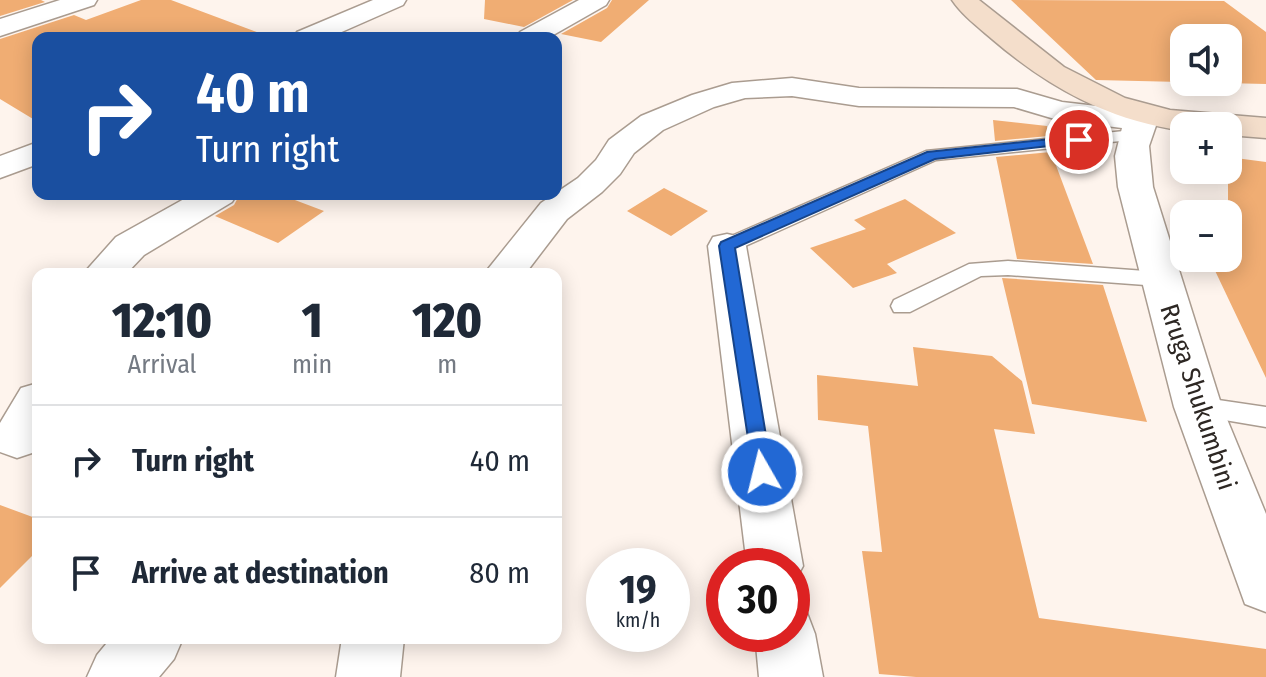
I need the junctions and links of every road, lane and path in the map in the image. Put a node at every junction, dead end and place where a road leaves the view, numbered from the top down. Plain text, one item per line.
1 (85, 0) edge
2 (394, 0) edge
3 (597, 0) edge
4 (964, 0) edge
5 (0, 28) edge
6 (320, 32) edge
7 (540, 32) edge
8 (1139, 123) junction
9 (1266, 128) edge
10 (32, 155) edge
11 (0, 168) edge
12 (209, 200) edge
13 (727, 246) joint
14 (109, 268) edge
15 (509, 268) edge
16 (1159, 279) junction
17 (902, 306) dead end
18 (1198, 407) junction
19 (1266, 417) edge
20 (772, 548) edge
21 (1262, 570) edge
22 (147, 644) edge
23 (372, 644) edge
24 (788, 652) edge
25 (119, 677) edge
26 (368, 677) edge
27 (791, 677) edge

1 - 5 street
2 - 6 street
3 - 7 street
4 - 8 street
8 - 9 street
8 - 13 lane
8 - 15 street
8 - 16 street, Rruga Shukumbini
10 - 11 street
12 - 14 street
13 - 20 street
16 - 17 lane
16 - 18 street, Rruga Shukumbini
18 - 19 lane
18 - 21 street, Rruga Shukumbini
22 - 25 street
23 - 26 street
24 - 27 street

